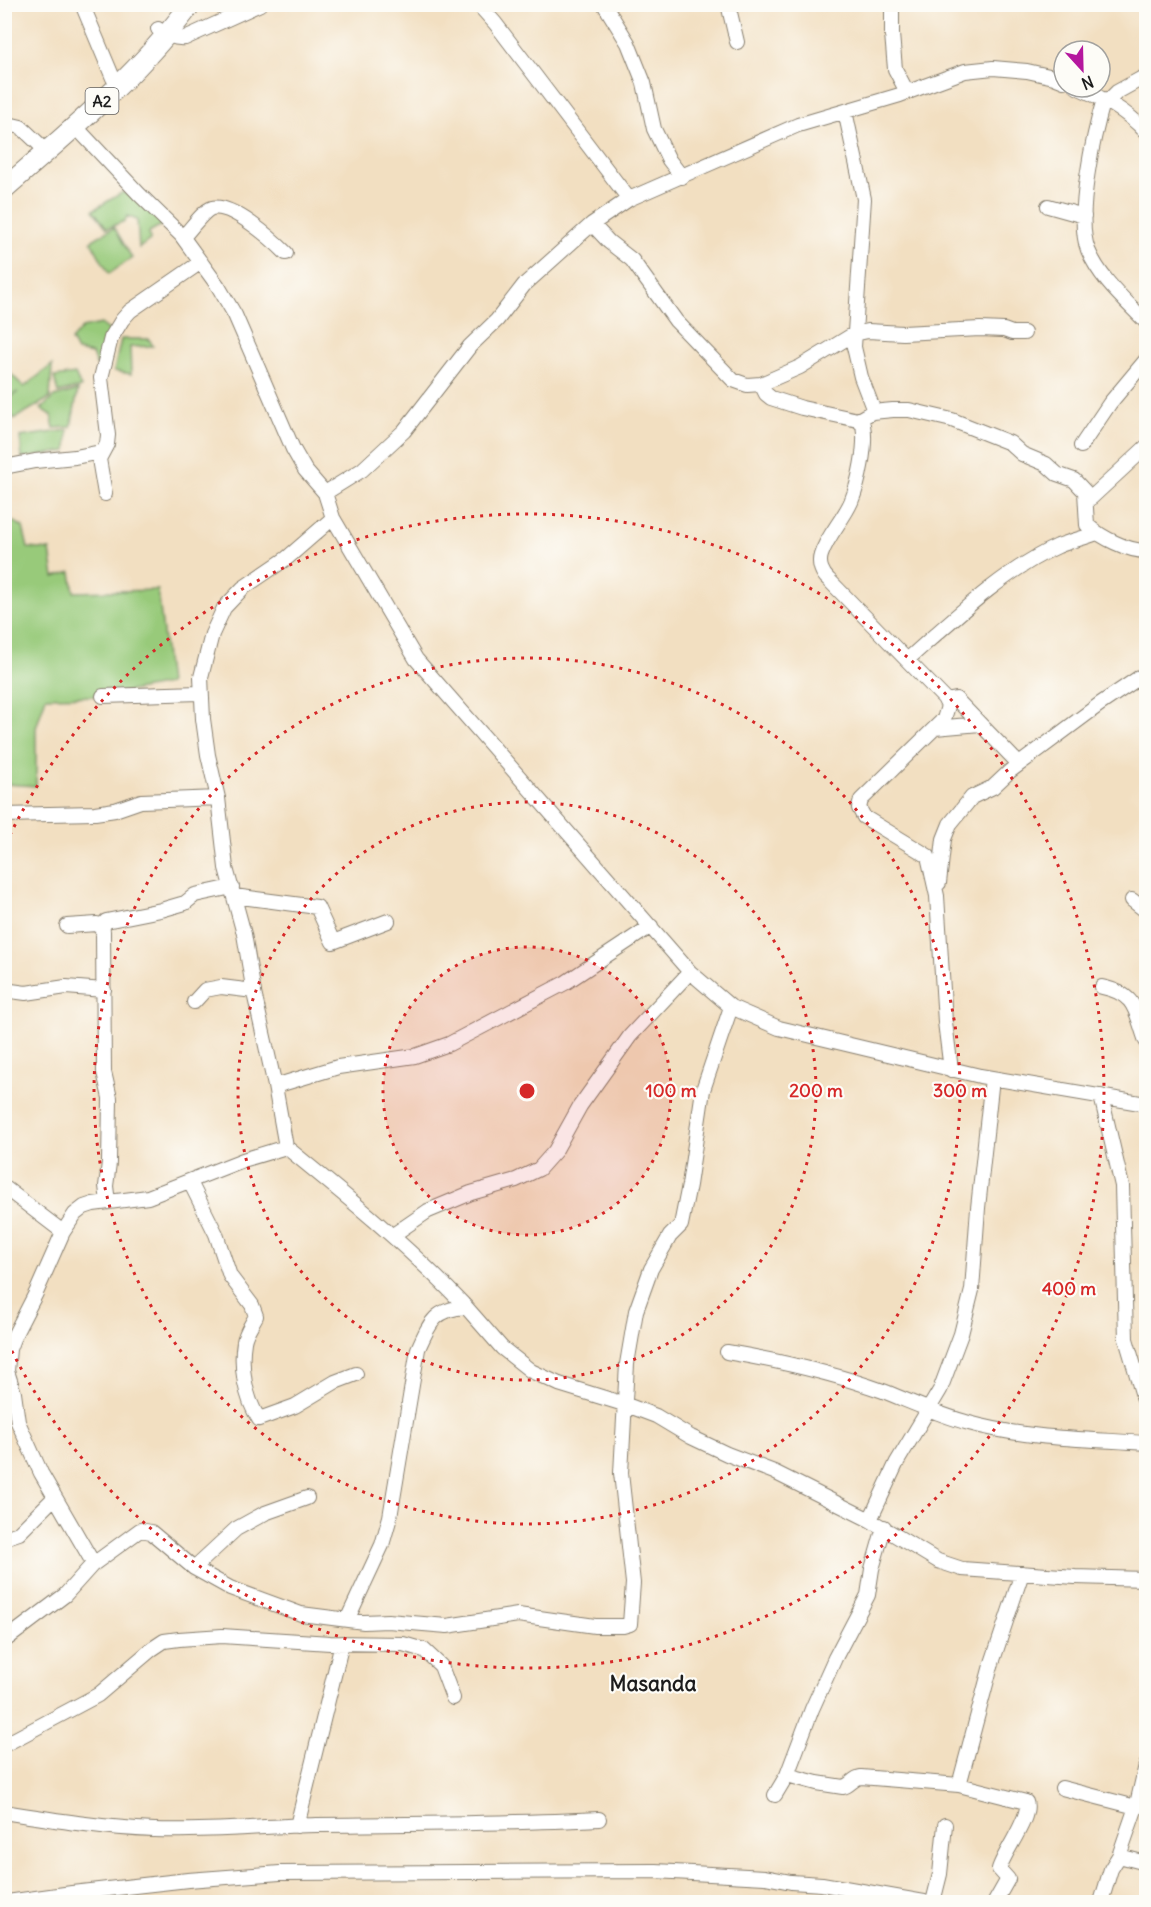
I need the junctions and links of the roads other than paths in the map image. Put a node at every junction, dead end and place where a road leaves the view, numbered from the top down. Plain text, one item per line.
1 (82, 4) edge
2 (177, 4) edge
3 (191, 4) edge
4 (260, 4) edge
5 (478, 4) edge
6 (604, 4) edge
7 (728, 4) edge
8 (892, 4) edge
9 (163, 33) junction
10 (737, 42) dead end
11 (1052, 76) edge
12 (1146, 76) edge
13 (113, 78) junction
14 (907, 92) junction
15 (1106, 100) junction
16 (844, 111) junction
17 (4, 123) edge
18 (75, 126) junction
19 (1146, 132) edge
20 (39, 144) junction
21 (4, 174) edge
22 (682, 177) junction
23 (4, 189) edge
24 (628, 199) junction
25 (1048, 206) dead end
26 (1084, 216) junction
27 (592, 224) junction
28 (183, 237) junction
29 (286, 253) dead end
30 (201, 262) junction
31 (1146, 322) edge
32 (1024, 333) dead end
33 (854, 334) junction
34 (1146, 360) edge
35 (761, 384) junction
36 (874, 411) junction
37 (858, 420) junction
38 (1081, 446) dead end
39 (1146, 447) edge
40 (101, 452) junction
41 (4, 467) edge
42 (1085, 492) junction
43 (325, 493) junction
44 (105, 494) dead end
45 (333, 518) junction
46 (1097, 533) junction
47 (1146, 551) edge
48 (907, 660) junction
49 (1146, 673) edge
50 (200, 693) junction
51 (103, 696) dead end
52 (946, 701) junction
53 (980, 724) junction
54 (935, 728) junction
55 (1019, 764) junction
56 (218, 798) junction
57 (4, 815) edge
58 (233, 891) junction
59 (937, 896) junction
60 (1132, 900) dead end
61 (1146, 911) edge
62 (388, 921) dead end
63 (67, 926) dead end
64 (651, 926) junction
65 (102, 928) junction
66 (690, 972) junction
67 (1102, 987) dead end
68 (4, 990) edge
69 (104, 990) junction
70 (254, 991) junction
71 (194, 1002) dead end
72 (731, 1007) junction
73 (1146, 1041) edge
74 (951, 1070) junction
75 (992, 1078) junction
76 (275, 1086) junction
77 (1101, 1096) junction
78 (1146, 1104) edge
79 (286, 1147) junction
80 (190, 1182) junction
81 (4, 1187) edge
82 (108, 1202) junction
83 (63, 1232) junction
84 (393, 1235) junction
85 (466, 1307) junction
86 (7, 1349) edge
87 (727, 1352) dead end
88 (356, 1374) dead end
89 (624, 1404) junction
90 (1146, 1406) edge
91 (929, 1409) junction
92 (1146, 1443) edge
93 (55, 1497) junction
94 (307, 1498) dead end
95 (870, 1520) junction
96 (884, 1527) junction
97 (4, 1538) edge
98 (92, 1565) junction
99 (194, 1568) junction
100 (1022, 1573) junction
101 (1146, 1579) edge
102 (348, 1618) junction
103 (4, 1641) edge
104 (342, 1643) junction
105 (453, 1698) dead end
106 (4, 1744) edge
107 (1146, 1765) edge
108 (787, 1775) junction
109 (959, 1785) junction
110 (1062, 1788) dead end
111 (775, 1795) dead end
112 (1136, 1807) junction
113 (4, 1812) edge
114 (599, 1819) dead end
115 (945, 1825) dead end
116 (297, 1826) junction
117 (1119, 1856) junction
118 (1146, 1863) edge
119 (7, 1902) edge
120 (924, 1902) edge
121 (933, 1902) edge
122 (995, 1902) edge
123 (1101, 1902) edge

1 - 13 street
2 - 9 highway, A2
3 - 9 highway, A2
4 - 9 street
5 - 24 street
6 - 22 street
7 - 10 street
8 - 14 street
9 - 13 highway, A2
9 - 18 highway, A2
11 - 14 street
12 - 15 street
13 - 20 highway, A2
14 - 16 street
15 - 19 street
15 - 26 street
16 - 22 street
16 - 33 street
17 - 20 street
18 - 23 highway, A2
18 - 28 street
20 - 21 highway, A2
22 - 24 street
24 - 27 street
25 - 26 street
26 - 31 street
27 - 35 street
27 - 43 street
28 - 29 street
28 - 30 street
30 - 40 street
30 - 43 street
32 - 33 street
33 - 35 street
33 - 36 street
34 - 38 street
35 - 37 street
36 - 37 street
36 - 42 street
37 - 48 street
39 - 42 street
40 - 41 street
40 - 44 street
42 - 46 street
43 - 45 street
45 - 50 street
45 - 64 street
46 - 47 street
46 - 48 street
48 - 52 street
49 - 55 street
50 - 51 street
50 - 56 street
52 - 53 street
52 - 54 street
53 - 54 street
53 - 55 street
54 - 59 street
55 - 59 street
56 - 57 street
56 - 58 street
58 - 62 street
58 - 65 street
58 - 70 street
59 - 74 street
60 - 61 street
63 - 65 street
64 - 66 street
64 - 76 street
65 - 69 street
66 - 72 street
66 - 84 street
67 - 73 street
68 - 69 street
69 - 82 street
70 - 71 street
70 - 76 street
72 - 74 street
72 - 89 street
74 - 75 street
75 - 77 street
75 - 91 street
76 - 79 street
77 - 78 street
77 - 90 street
79 - 80 street
79 - 84 street
80 - 82 street
80 - 88 street
81 - 83 street
82 - 83 street
83 - 86 street
84 - 85 street
85 - 89 street
85 - 102 street
86 - 93 street
87 - 91 street
89 - 95 street
89 - 102 street
91 - 92 street
91 - 95 street
93 - 97 street
93 - 98 street
94 - 99 street
95 - 96 street
96 - 100 street
96 - 108 street
98 - 99 street
98 - 103 street
99 - 102 street
100 - 101 street
100 - 109 street
104 - 105 street
104 - 106 street
104 - 116 street
107 - 112 street
108 - 109 street
108 - 111 street
109 - 122 street
110 - 112 street
112 - 117 street
113 - 116 street
114 - 116 street
115 - 121 street
117 - 118 street
117 - 123 street
119 - 120 street

